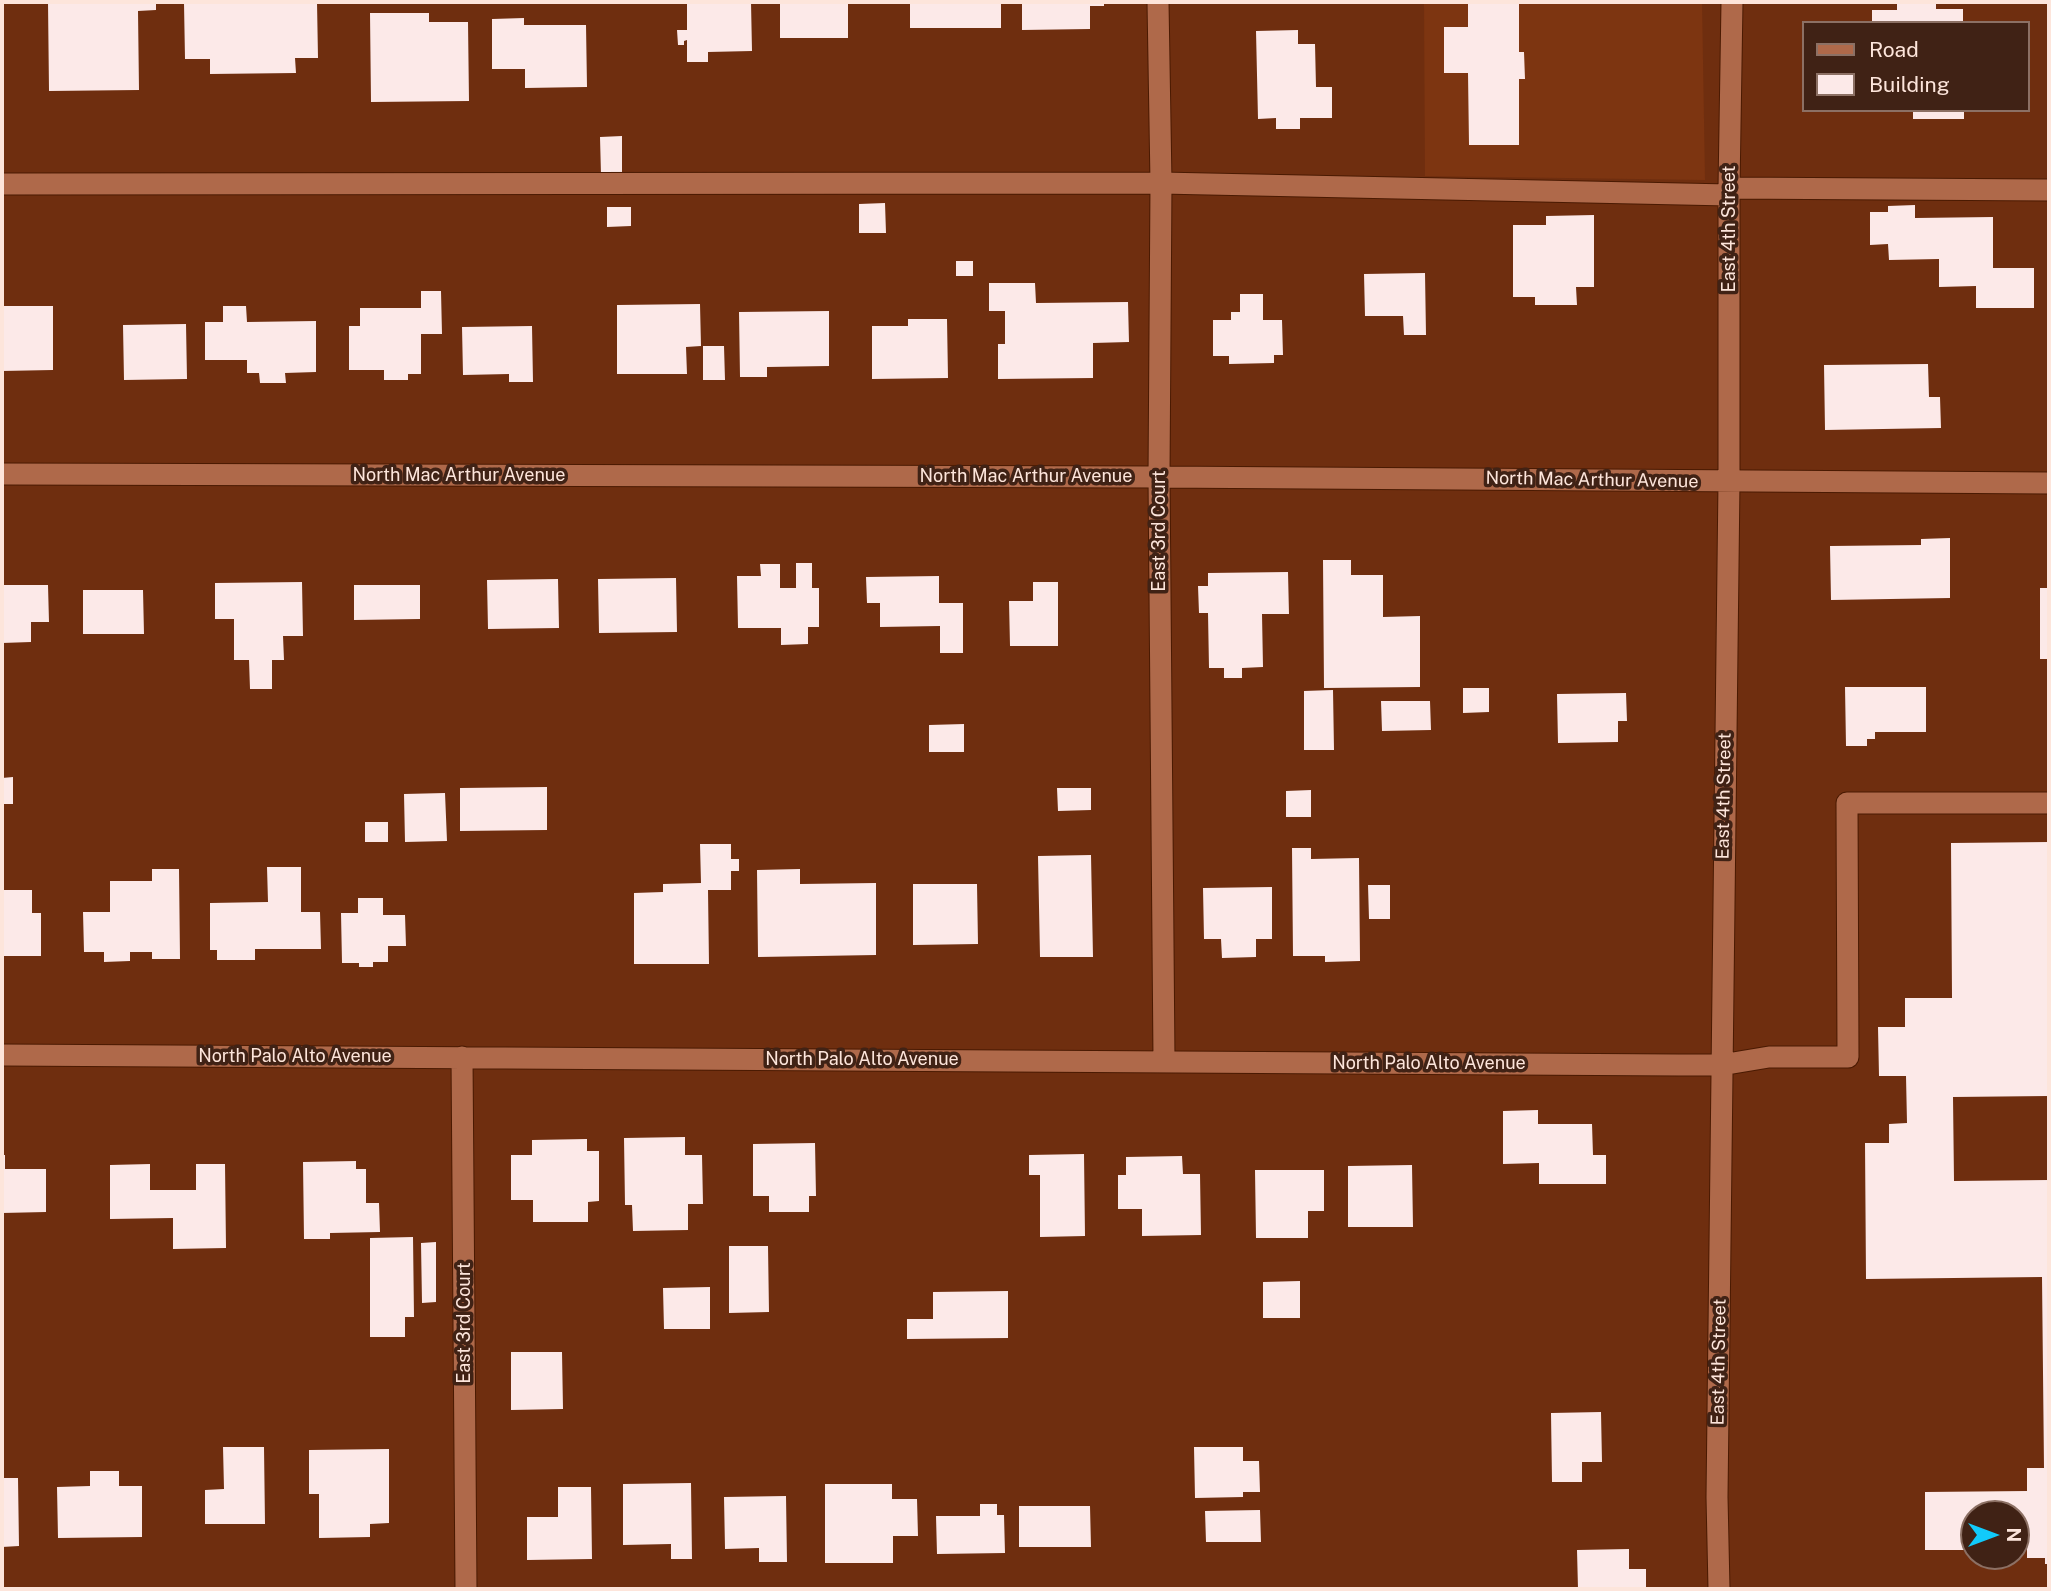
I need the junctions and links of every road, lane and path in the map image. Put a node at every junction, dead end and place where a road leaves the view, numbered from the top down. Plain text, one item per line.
1 (1158, 2) edge
2 (1732, 2) edge
3 (1161, 183) junction
4 (2, 184) edge
5 (2049, 190) edge
6 (1729, 191) junction
7 (2, 474) edge
8 (1158, 477) junction
9 (1729, 481) junction
10 (2049, 483) edge
11 (2049, 803) edge
12 (2, 1055) edge
13 (462, 1057) junction
14 (1164, 1060) junction
15 (1721, 1065) junction
16 (466, 1589) edge
17 (1719, 1589) edge

1 - 3 street, East 3rd Court
2 - 6 street, East 4th Street
3 - 4 street
3 - 6 street
3 - 8 street, East 3rd Court
5 - 6 street
6 - 9 street, East 4th Street
7 - 8 street, North Mac Arthur Avenue
8 - 9 street, North Mac Arthur Avenue
8 - 14 street, East 3rd Court
9 - 10 street, North Mac Arthur Avenue
9 - 15 street, East 4th Street
11 - 15 street, North Palo Alto Avenue
12 - 13 street, North Palo Alto Avenue
13 - 14 street, North Palo Alto Avenue
13 - 16 street, East 3rd Court
14 - 15 street, North Palo Alto Avenue
15 - 17 street, East 4th Street

